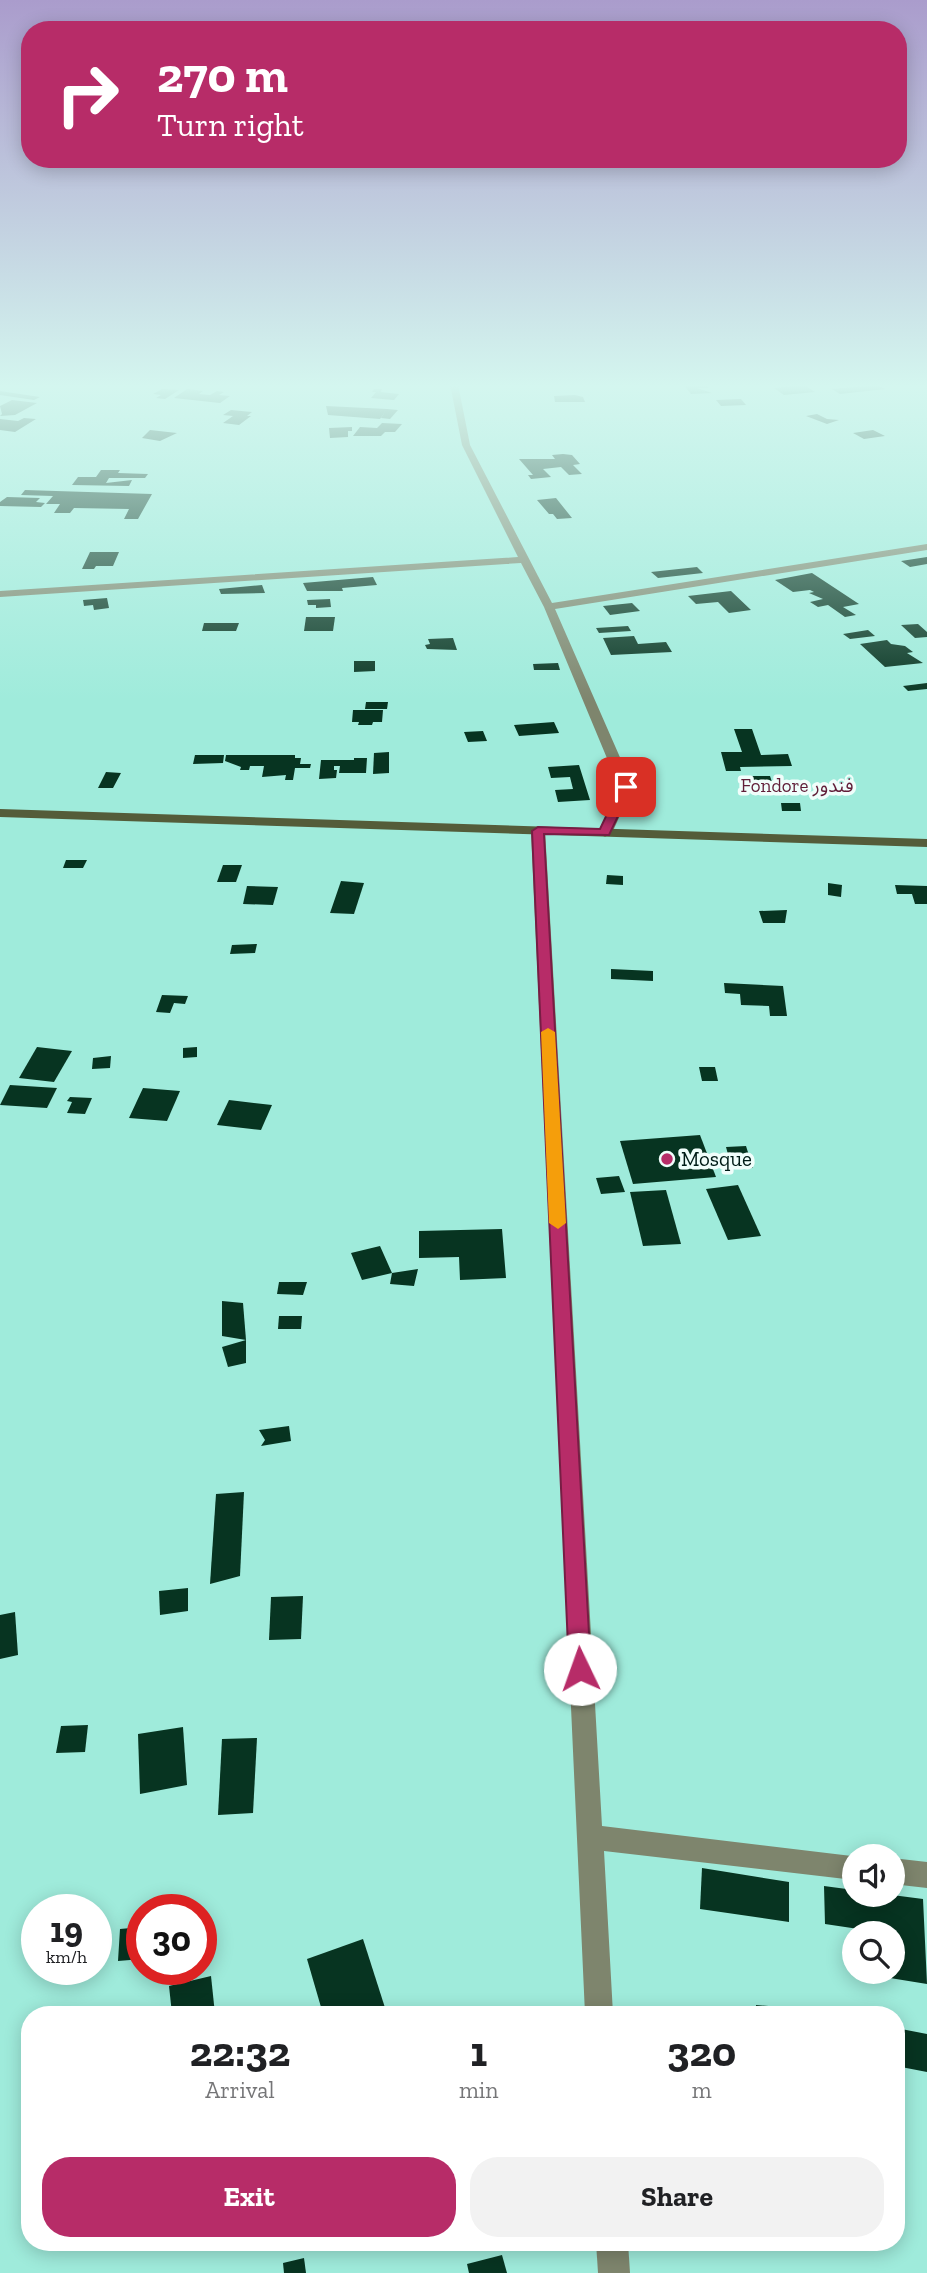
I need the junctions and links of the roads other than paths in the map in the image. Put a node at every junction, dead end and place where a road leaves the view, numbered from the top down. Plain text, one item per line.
1 (489, 490) edge
2 (927, 547) edge
3 (526, 561) junction
4 (0, 594) edge
5 (549, 607) junction
6 (0, 813) edge
7 (538, 831) junction
8 (605, 833) junction
9 (927, 843) edge
10 (589, 1837) junction
11 (842, 1866) edge
12 (905, 1872) edge
13 (927, 1875) edge
14 (599, 2006) edge
15 (613, 2251) edge
16 (614, 2273) edge

1 - 3 street
2 - 5 street
3 - 4 street
3 - 5 street
5 - 8 street
6 - 7 main road
7 - 8 main road
7 - 10 street
8 - 9 main road
10 - 11 street
10 - 14 street
12 - 13 street
15 - 16 street

